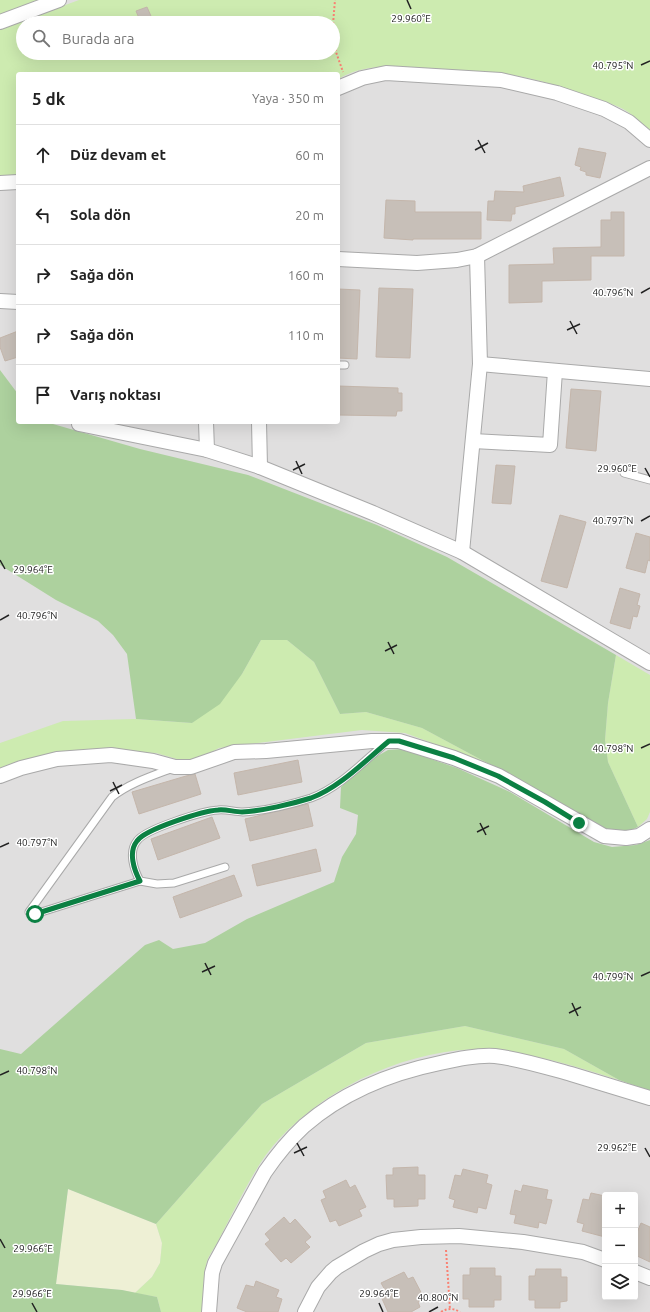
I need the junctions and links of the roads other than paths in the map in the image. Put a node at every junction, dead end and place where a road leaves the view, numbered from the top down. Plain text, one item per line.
1 (59, 0) edge
2 (16, 16) edge
3 (16, 16) edge
4 (0, 22) edge
5 (343, 86) edge
6 (650, 140) edge
7 (650, 168) edge
8 (16, 182) edge
9 (0, 184) edge
10 (477, 256) junction
11 (340, 258) edge
12 (0, 301) edge
13 (16, 302) edge
14 (480, 364) junction
15 (555, 370) junction
16 (650, 379) edge
17 (79, 424) dead end
18 (206, 424) edge
19 (259, 424) edge
20 (473, 441) junction
21 (207, 450) junction
22 (260, 467) junction
23 (624, 473) dead end
24 (650, 480) edge
25 (462, 552) junction
26 (650, 663) edge
27 (389, 741) junction
28 (175, 767) junction
29 (0, 776) edge
30 (650, 829) edge
31 (225, 867) dead end
32 (140, 881) junction
33 (650, 1098) edge
34 (602, 1259) edge
35 (638, 1273) edge
36 (650, 1278) edge
37 (209, 1312) edge
38 (305, 1312) edge

1 - 2 street
3 - 4 street
5 - 6 street
7 - 10 street
8 - 9 street
10 - 11 street
10 - 14 street
12 - 13 street
14 - 15 street
14 - 20 street
15 - 16 street
15 - 20 street
17 - 21 street
18 - 21 street
19 - 22 street
20 - 25 street
21 - 22 street
22 - 25 street
23 - 24 lane
25 - 26 street
27 - 28 street
27 - 30 street
27 - 32 lane
28 - 29 street
28 - 32 lane
31 - 32 lane
33 - 37 street
34 - 38 street
35 - 36 street

